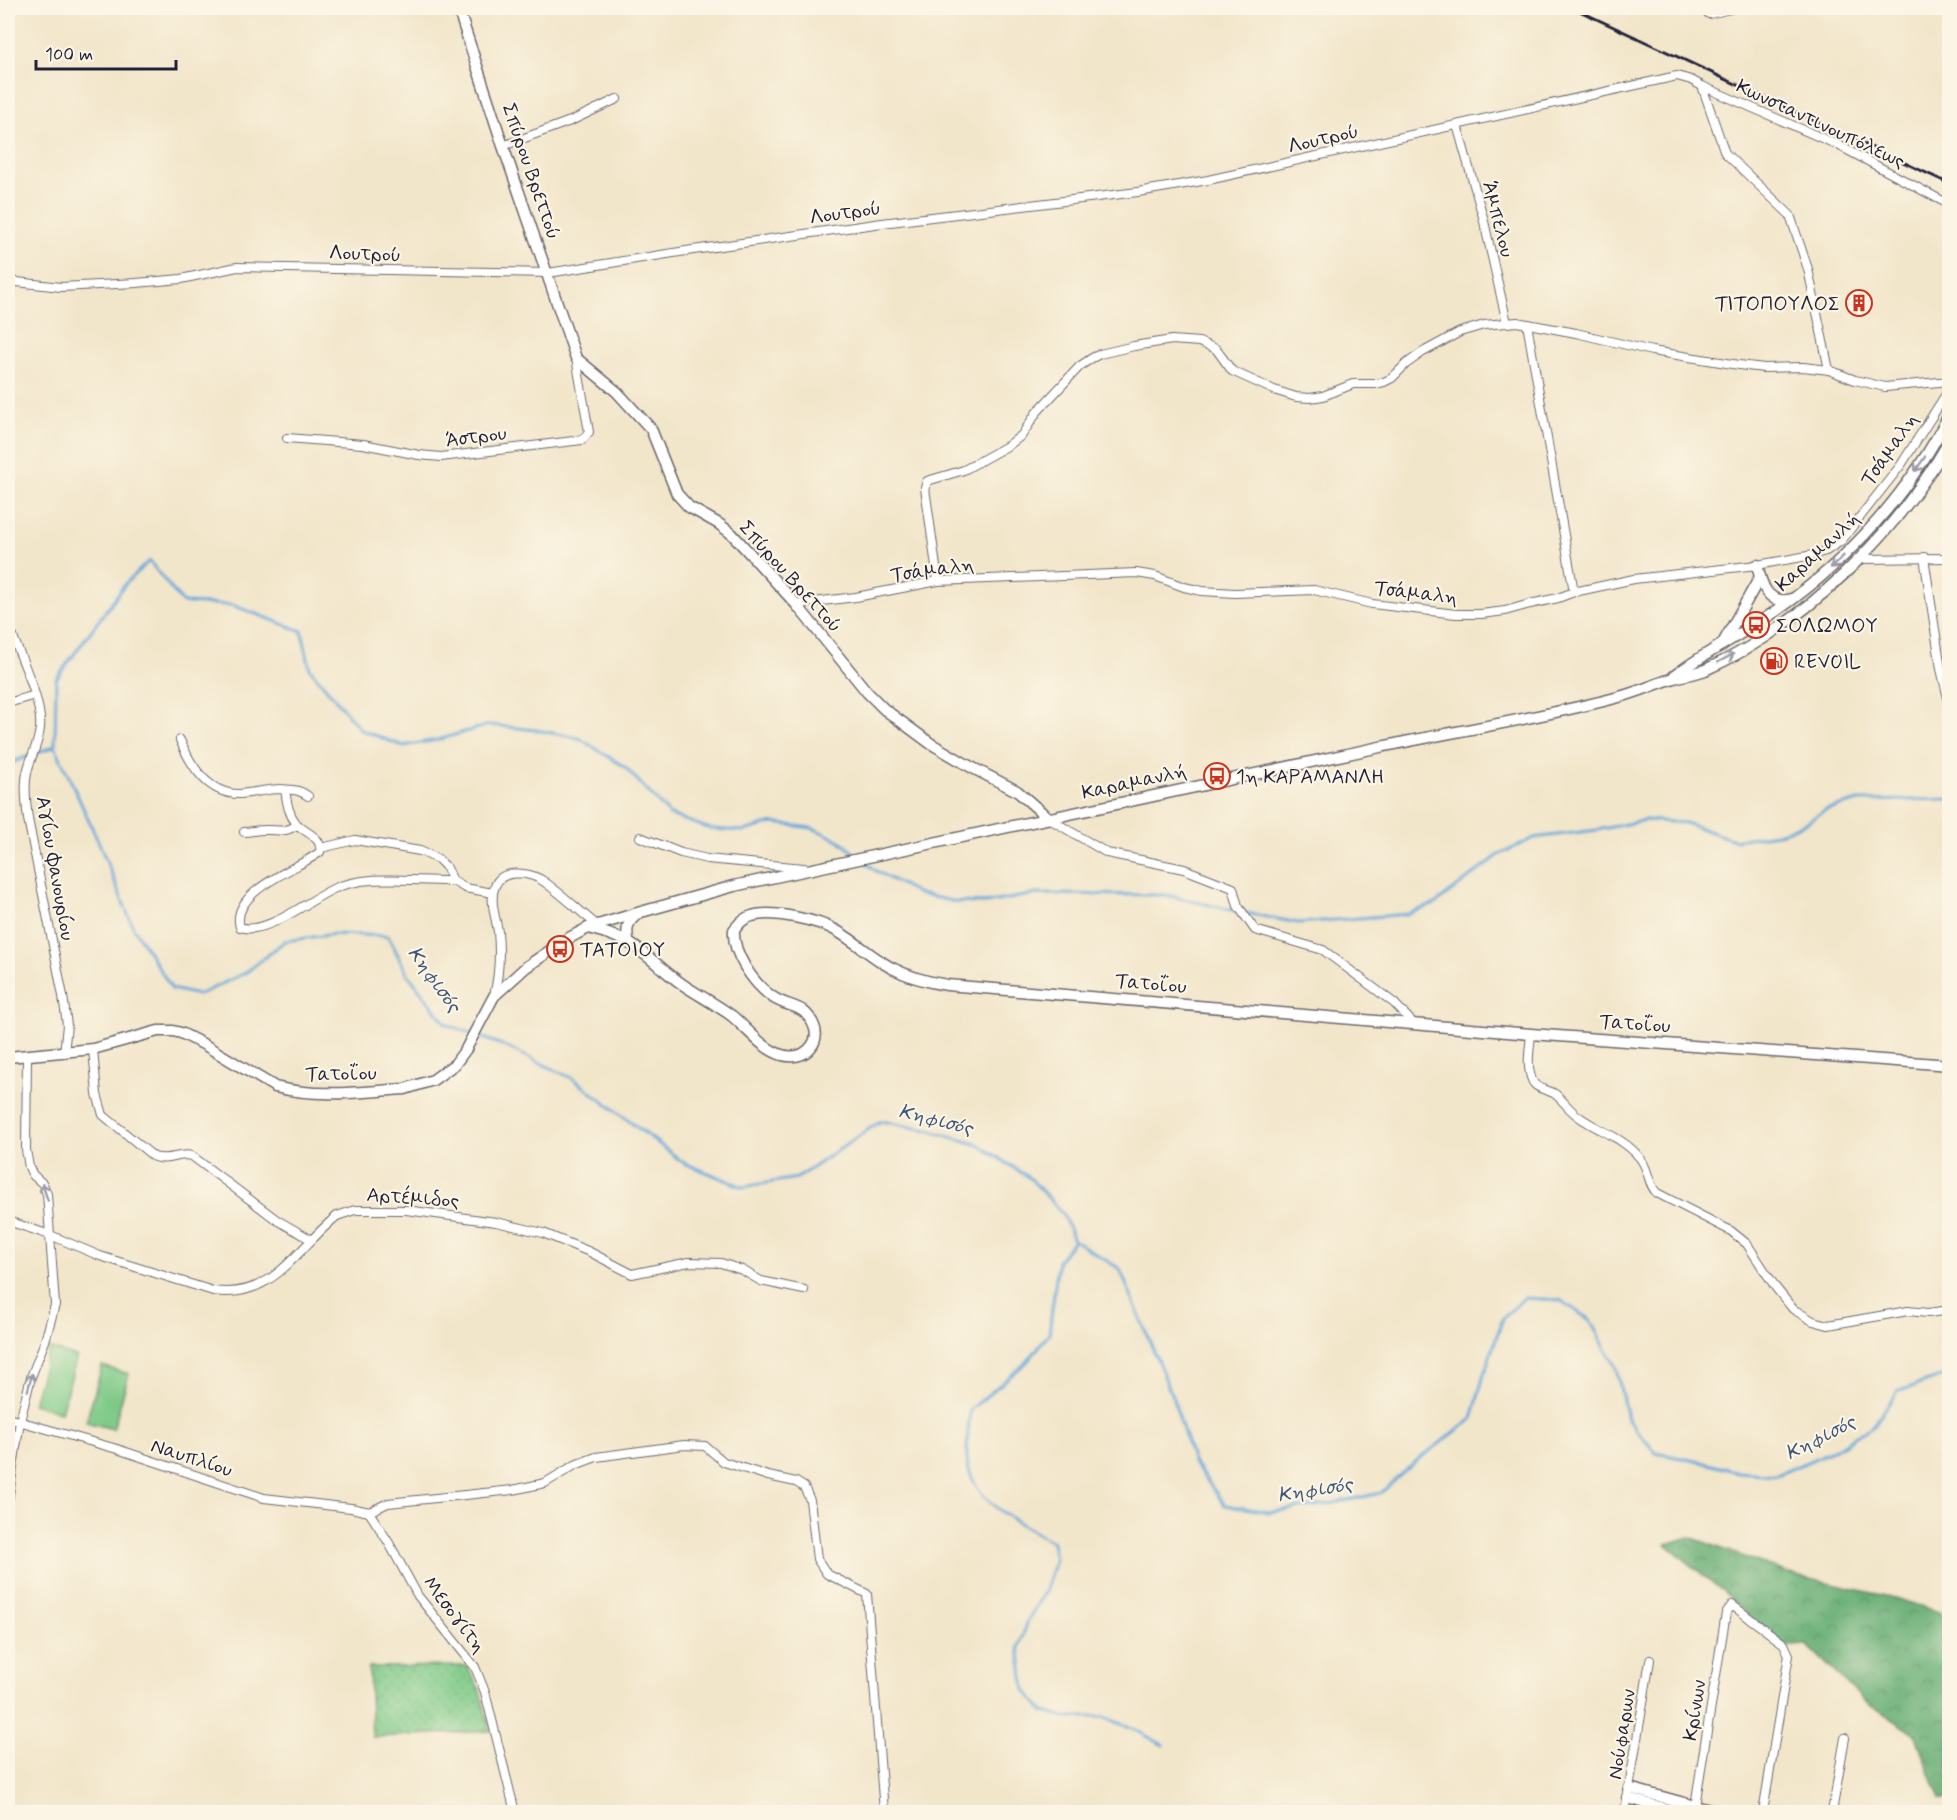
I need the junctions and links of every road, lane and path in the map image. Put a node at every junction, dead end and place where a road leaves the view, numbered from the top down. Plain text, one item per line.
1 (458, 8) edge
2 (1701, 8) edge
3 (1734, 8) edge
4 (1677, 76) joint
5 (1702, 86) junction
6 (617, 99) dead end
7 (1457, 124) junction
8 (503, 146) junction
9 (1950, 204) edge
10 (548, 273) junction
11 (8, 280) edge
12 (1507, 323) junction
13 (1527, 324) junction
14 (576, 358) junction
15 (1829, 370) junction
16 (1950, 381) edge
17 (1950, 388) edge
18 (1950, 413) edge
19 (287, 438) dead end
20 (1950, 440) edge
21 (1924, 557) junction
22 (1950, 558) edge
23 (1860, 560) junction
24 (1757, 565) junction
25 (1760, 577) junction
26 (938, 581) junction
27 (1574, 592) junction
28 (1794, 598) junction
29 (796, 604) junction
30 (8, 623) edge
31 (1721, 646) junction
32 (1672, 678) junction
33 (35, 694) junction
34 (1948, 695) edge
35 (8, 703) edge
36 (1950, 720) edge
37 (180, 740) dead end
38 (285, 790) junction
39 (308, 796) dead end
40 (1047, 817) junction
41 (297, 825) junction
42 (244, 832) dead end
43 (640, 837) dead end
44 (321, 848) junction
45 (811, 869) junction
46 (453, 882) junction
47 (493, 893) junction
48 (641, 912) junction
49 (596, 925) junction
50 (628, 939) junction
51 (641, 953) junction
52 (494, 996) junction
53 (1412, 1022) junction
54 (1531, 1034) junction
55 (93, 1049) junction
56 (64, 1053) junction
57 (27, 1056) junction
58 (8, 1057) edge
59 (1950, 1065) edge
60 (8, 1221) edge
61 (50, 1235) junction
62 (310, 1239) junction
63 (804, 1290) dead end
64 (1950, 1310) edge
65 (8, 1418) edge
66 (20, 1421) junction
67 (8, 1501) edge
68 (369, 1512) junction
69 (1650, 1660) dead end
70 (1845, 1738) dead end
71 (1628, 1793) junction
72 (1695, 1809) edge
73 (515, 1812) edge
74 (884, 1812) edge
75 (1625, 1812) edge
76 (1677, 1812) edge
77 (1717, 1812) edge
78 (1763, 1812) edge
79 (1832, 1812) edge

1 - 8 street, Σπύρου Βρεττού
2 - 3 street
4 - 5 street, Κωνσταντινουπόλεως
4 - 7 street, Λουτρού
5 - 9 street, Κωνσταντινουπόλεως
5 - 15 street
6 - 8 street
7 - 10 street, Λουτρού
7 - 12 street, Άμπελου
8 - 10 street, Σπύρου Βρεττού
10 - 11 street, Λουτρού
10 - 14 street, Σπύρου Βρεττού
12 - 13 street
12 - 26 street
13 - 15 street
13 - 27 street
14 - 19 street, Άστρου
14 - 29 street, Σπύρου Βρεττού
15 - 16 street
17 - 24 street, Τσάμαλη
18 -> 28 street, Καραμανλή
20 - 23 street, Καραμανλή
21 - 22 street
21 - 23 street
21 - 34 street
32 -> 23 street, Καραμανλή
24 - 25 street
24 - 27 street, Τσάμαλη
25 - 28 street
25 - 31 street
26 - 27 street, Τσάμαλη
26 - 29 street, Τσάμαλη
28 - 31 street, Καραμανλή
29 - 40 street, Σπύρου Βρεττού
30 - 33 street, Αγίου Φανουρίου
31 - 32 street, Καραμανλή
32 - 40 street, Καραμανλή
33 - 35 street
33 - 56 street, Αγίου Φανουρίου
34 - 36 street
37 - 38 street
38 - 39 street
38 - 41 street
40 - 45 street, Καραμανλή
40 - 53 street
41 - 42 street
41 - 44 street
43 - 45 street
44 - 46 street
44 - 46 street
45 - 48 street, Καραμανλή
46 - 47 street
47 - 49 street
47 - 52 street
48 - 49 street, Καραμανλή
48 - 50 street
49 - 50 street, Τατοΐου
49 - 51 street, Τατοΐου
49 - 52 street, Τατοΐου
50 - 51 street, Τατοΐου
51 - 53 street, Τατοΐου
52 - 55 street, Τατοΐου
53 - 54 street, Τατοΐου
54 - 59 street, Τατοΐου
54 - 64 street
55 - 56 street, Τατοΐου
55 - 62 street
56 - 57 street, Τατοΐου
57 - 58 street, Τατοΐου
61 -> 57 street
60 - 61 street, Αρτέμιδος
61 - 62 street, Αρτέμιδος
66 -> 61 street
62 - 63 street, Αρτέμιδος
65 - 66 street, Ναυπλίου
66 - 67 street
66 - 68 street, Ναυπλίου
68 - 73 street, Μεσογίτη
68 - 74 street
69 - 71 street, Νούφαρων
70 - 79 street
71 - 72 street
71 - 75 street, Νούφαρων
71 - 76 street
72 - 77 street
72 - 78 street, Κρίνων

